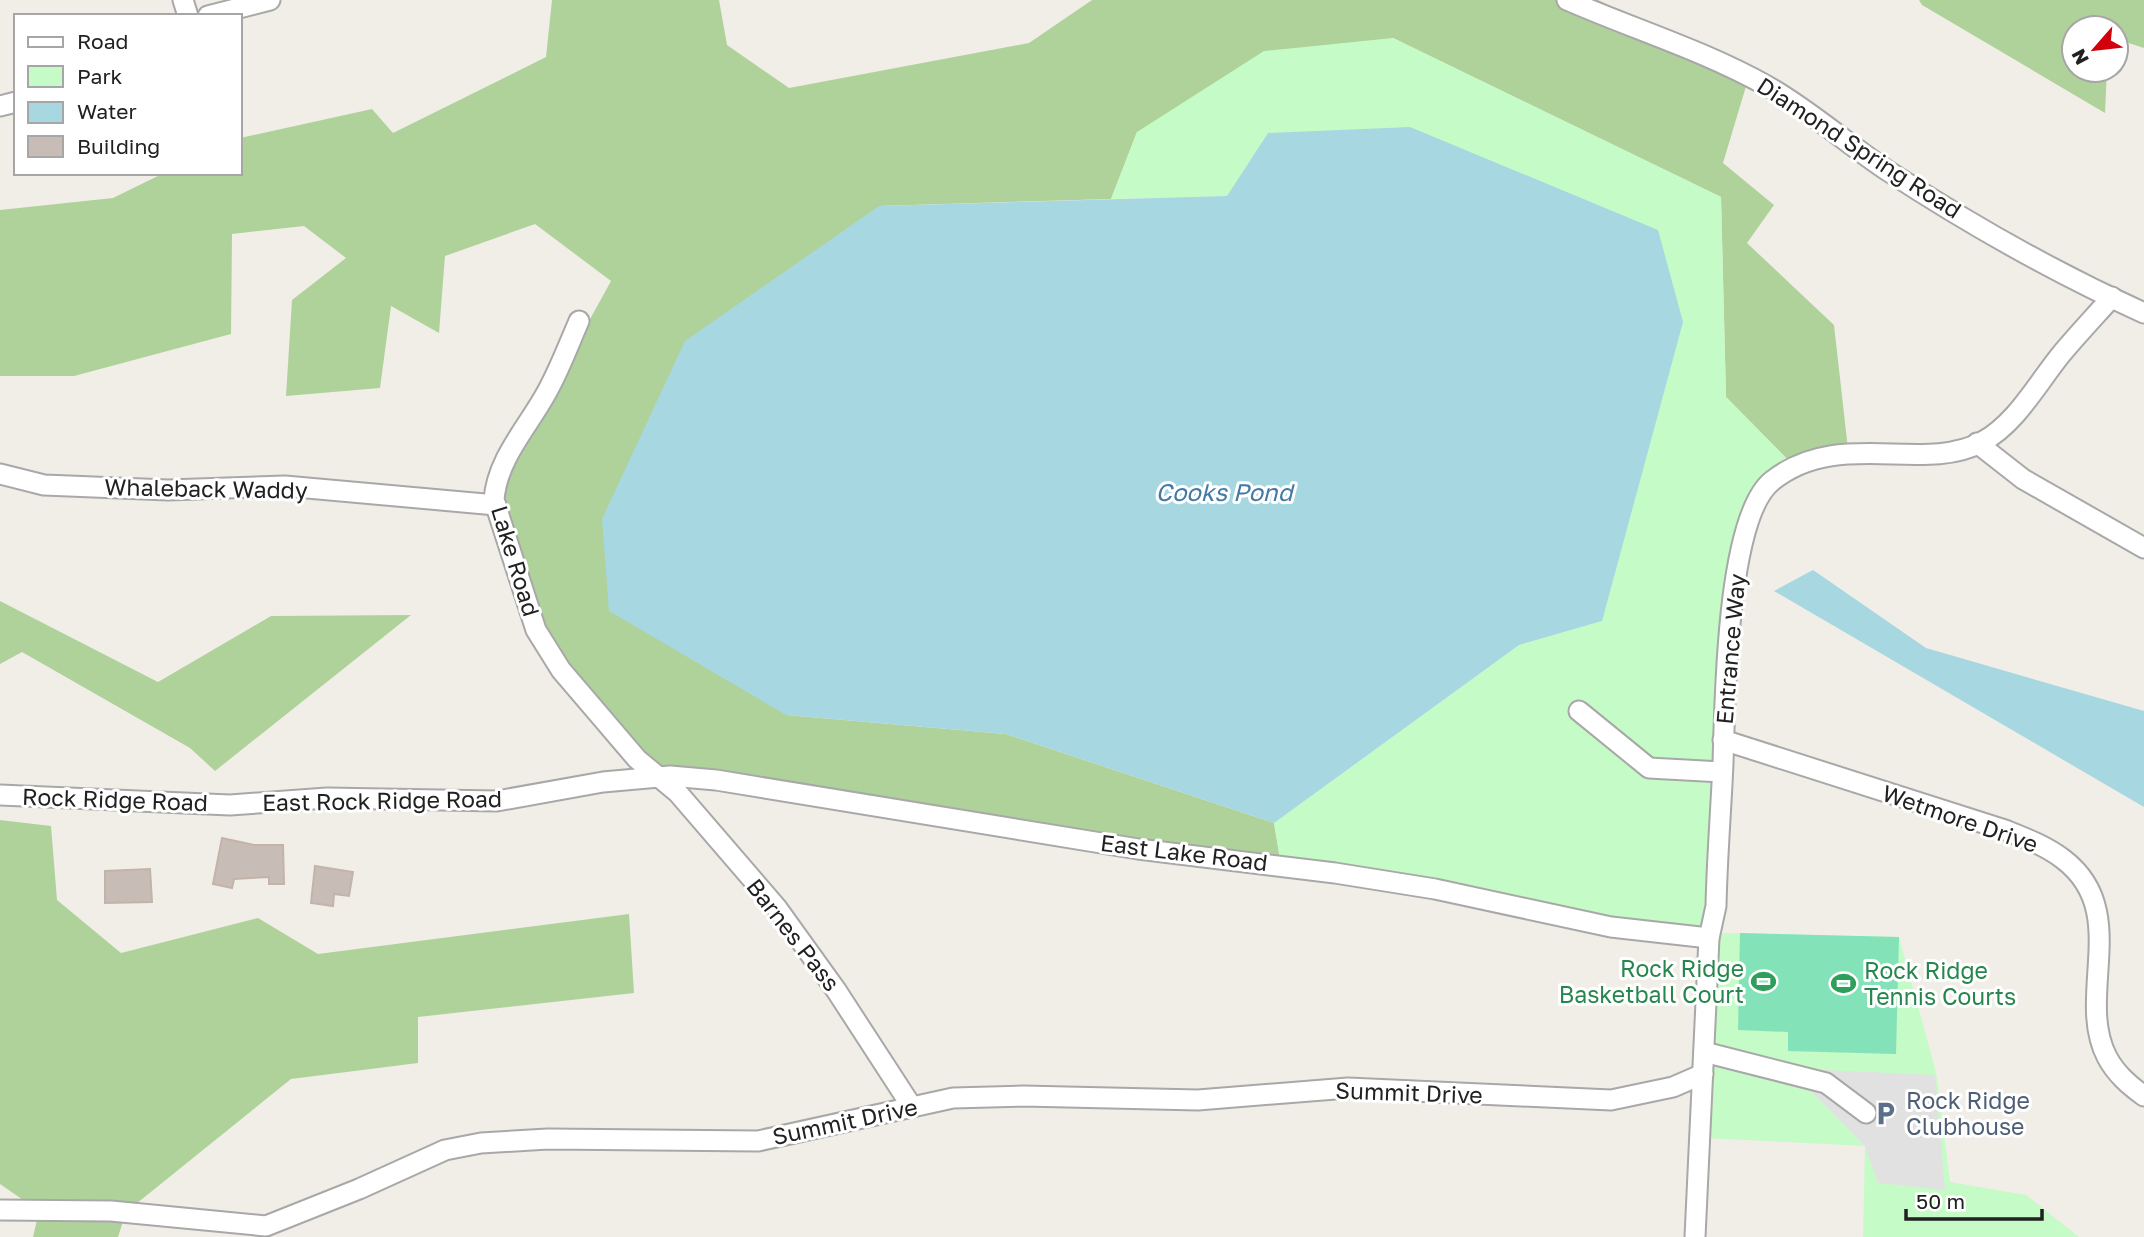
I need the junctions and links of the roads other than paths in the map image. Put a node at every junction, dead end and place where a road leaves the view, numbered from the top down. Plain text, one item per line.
1 (270, 0) edge
2 (1567, 0) edge
3 (216, 14) edge
4 (2112, 297) junction
5 (2144, 313) edge
6 (579, 321) dead end
7 (1978, 443) junction
8 (0, 475) edge
9 (496, 505) junction
10 (2144, 548) edge
11 (1579, 711) dead end
12 (1723, 740) junction
13 (1722, 772) junction
14 (658, 777) junction
15 (0, 795) edge
16 (230, 805) joint
17 (1709, 938) junction
18 (1704, 1052) junction
19 (1703, 1074) junction
20 (2144, 1096) edge
21 (912, 1107) junction
22 (1866, 1113) dead end
23 (0, 1210) edge
24 (271, 1230) edge
25 (1695, 1237) edge

1 - 3 street
2 - 4 street, Diamond Spring Road
4 - 5 street, Diamond Spring Road
4 - 7 street, Entrance Way
6 - 9 street, Lake Road
7 - 10 street
7 - 12 street, Entrance Way
8 - 9 street, Whaleback Waddy
9 - 14 street, Lake Road
11 - 13 street
12 - 13 street, Entrance Way
12 - 20 street, Wetmore Drive
13 - 17 street, Entrance Way
14 - 16 street, East Rock Ridge Road
14 - 17 street, East Lake Road
14 - 21 street, Barnes Pass
15 - 16 street, Rock Ridge Road
17 - 18 street, Entrance Way
18 - 19 street, Entrance Way
18 - 22 street
19 - 21 street, Summit Drive
19 - 25 street, Entrance Way
21 - 24 street, Summit Drive
23 - 24 street, Summit Drive

